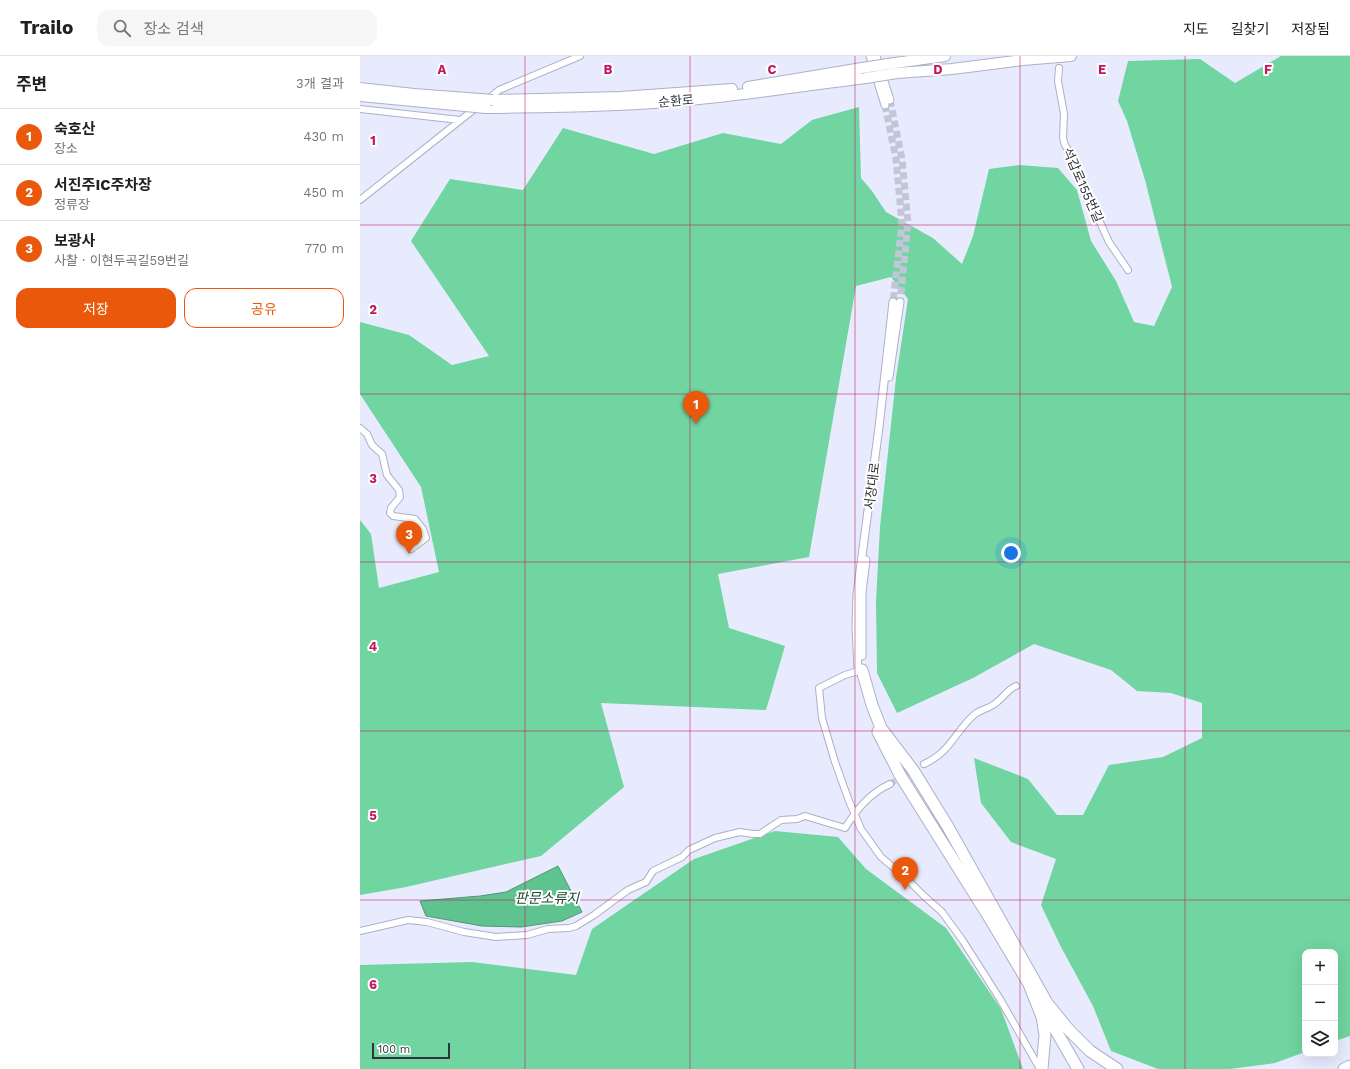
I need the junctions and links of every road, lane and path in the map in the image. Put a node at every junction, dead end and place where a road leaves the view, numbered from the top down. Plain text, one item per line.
1 (580, 56) edge
2 (870, 56) edge
3 (876, 56) edge
4 (914, 56) edge
5 (945, 56) edge
6 (995, 56) edge
7 (1071, 56) edge
8 (896, 68) junction
9 (1059, 68) dead end
10 (864, 73) junction
11 (360, 88) edge
12 (360, 96) edge
13 (360, 109) edge
14 (460, 120) junction
15 (360, 200) edge
16 (1128, 270) dead end
17 (896, 302) tunnel mouth
18 (360, 428) edge
19 (411, 549) dead end
20 (860, 670) junction
21 (1016, 686) dead end
22 (924, 764) tunnel mouth
23 (890, 784) tunnel mouth
24 (854, 814) junction
25 (360, 931) edge
26 (1028, 984) junction
27 (1047, 1003) junction
28 (1350, 1066) edge
29 (1041, 1069) edge
30 (1078, 1069) edge
31 (1085, 1069) edge
32 (1116, 1069) edge
33 (1344, 1069) edge

1 - 14 street
2 - 3 street
4 - 8 highway
5 - 8 highway
6 - 8 highway
7 - 8 highway
8 - 10 highway, bridge
9 - 16 street, 석갑로155번길
10 - 11 highway, 순환로, bridge
10 - 12 highway, 순환로, bridge
13 - 14 street
14 - 15 street
17 - 20 street, 서장대로
18 - 19 street
20 - 24 street
20 - 26 highway
20 - 27 highway
21 - 22 street
23 - 24 street
24 - 25 street
24 - 29 street
26 - 29 highway
26 - 30 highway
27 - 31 highway
27 - 32 highway
28 - 33 highway

